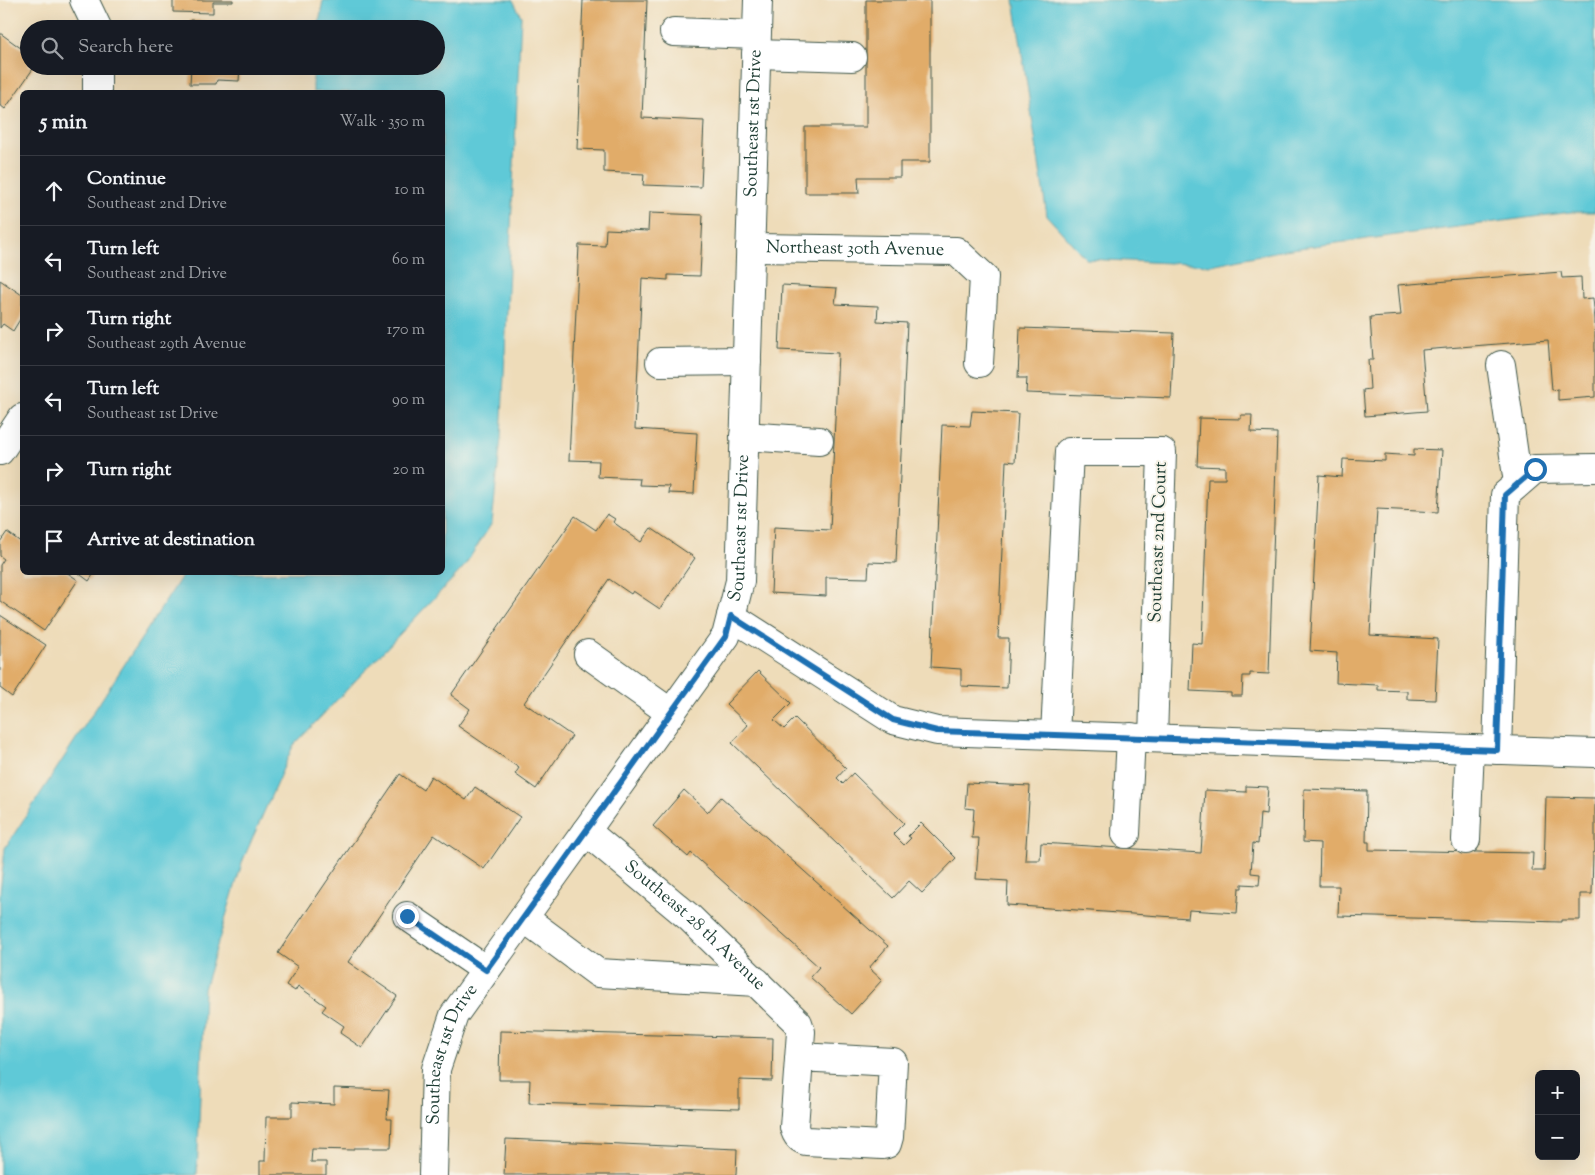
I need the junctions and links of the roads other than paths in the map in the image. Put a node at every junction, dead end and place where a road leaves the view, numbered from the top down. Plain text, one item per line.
1 (84, 0) edge
2 (758, 0) edge
3 (94, 20) edge
4 (674, 32) dead end
5 (756, 44) junction
6 (852, 57) dead end
7 (97, 75) edge
8 (97, 90) edge
9 (750, 248) junction
10 (660, 362) dead end
11 (746, 362) junction
12 (979, 364) dead end
13 (1500, 365) dead end
14 (20, 421) edge
15 (744, 436) junction
16 (819, 440) dead end
17 (0, 451) edge
18 (1595, 468) edge
19 (1518, 483) junction
20 (731, 616) junction
21 (588, 654) dead end
22 (671, 714) junction
23 (1055, 735) junction
24 (1142, 738) junction
25 (1470, 749) junction
26 (1497, 750) junction
27 (1595, 753) edge
28 (586, 831) junction
29 (1126, 834) dead end
30 (1466, 840) dead end
31 (407, 916) dead end
32 (524, 918) junction
33 (486, 970) junction
34 (757, 982) junction
35 (799, 1057) junction
36 (433, 1175) edge

1 - 3 street
2 - 5 street, Southeast 1st Drive
4 - 5 street
5 - 6 street
5 - 9 street, Southeast 1st Drive
7 - 8 street
9 - 11 street, Southeast 1st Drive
9 - 12 street, Northeast 30th Avenue
10 - 11 street
11 - 15 street, Southeast 1st Drive
13 - 19 street
14 - 17 street
15 - 16 street
15 - 20 street, Southeast 1st Drive
18 - 19 street
19 - 26 street
20 - 22 street, Southeast 1st Drive
20 - 23 street
21 - 22 street
22 - 28 street, Southeast 1st Drive
23 - 24 street
23 - 24 street, Southeast 2nd Court
24 - 25 street
24 - 29 street
25 - 26 street
25 - 30 street
26 - 27 street
28 - 32 street, Southeast 1st Drive
28 - 34 street, Southeast 28 th Avenue
31 - 33 street
32 - 33 street, Southeast 1st Drive
32 - 34 street
33 - 36 street, Southeast 1st Drive
34 - 35 street, Southeast 28 th Avenue
35 - 35 street

